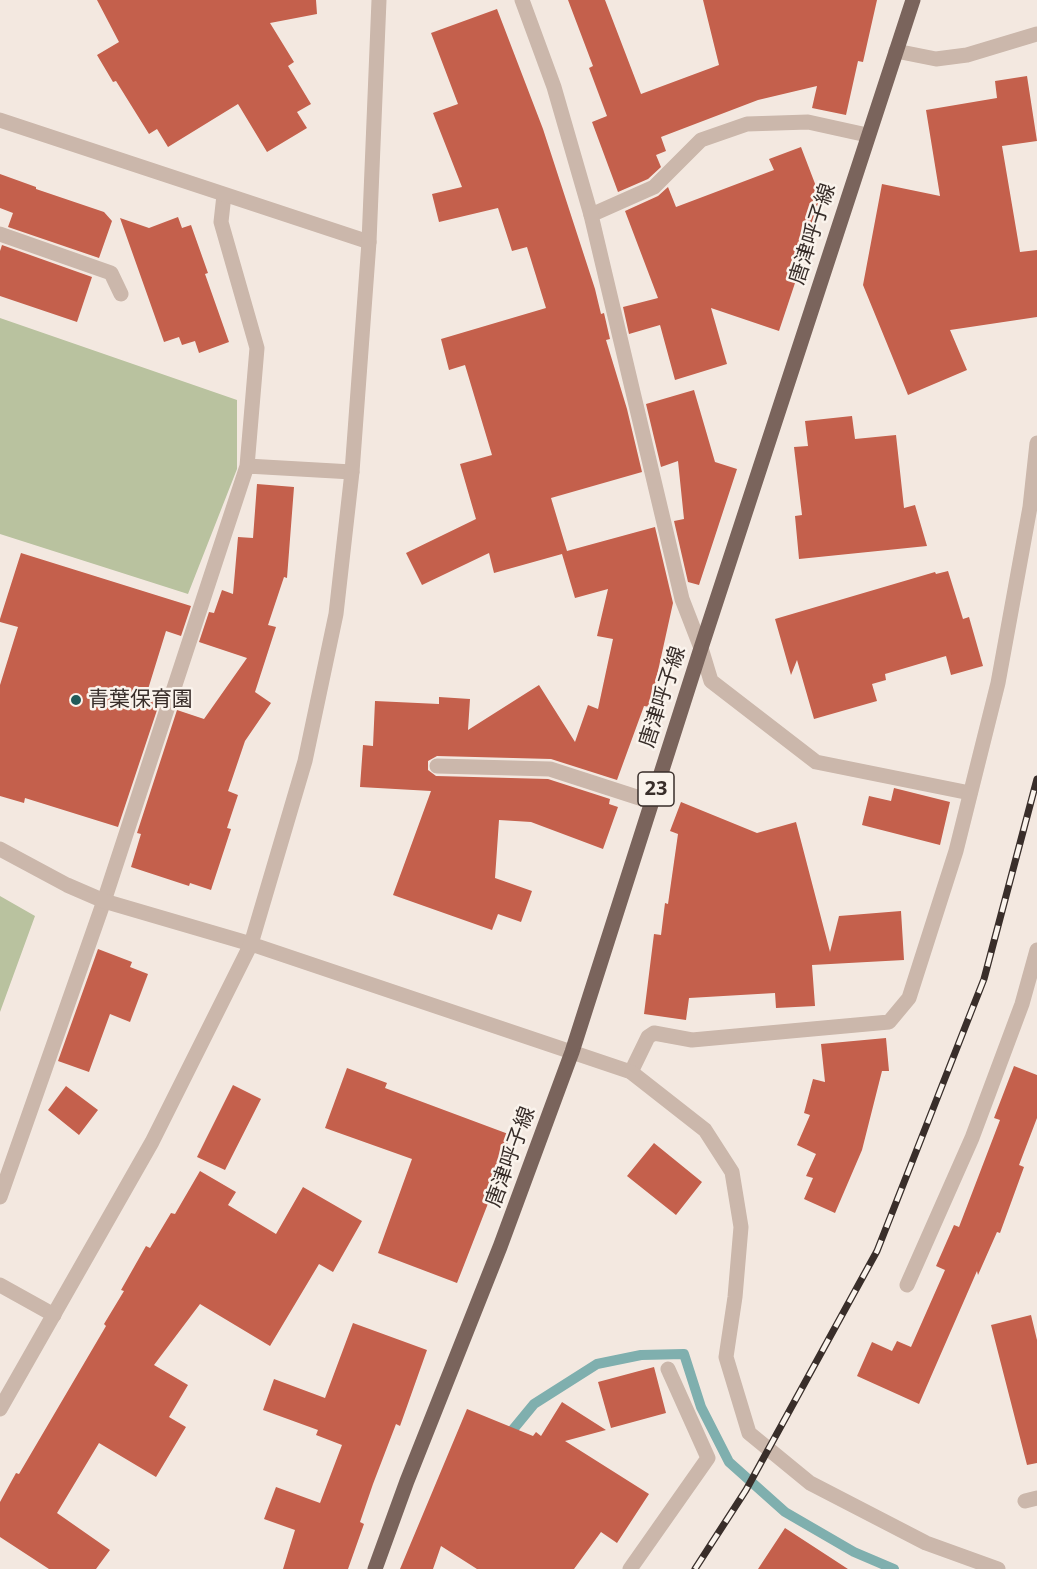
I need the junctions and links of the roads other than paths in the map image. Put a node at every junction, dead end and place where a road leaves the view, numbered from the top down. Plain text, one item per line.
1 (379, 0) edge
2 (522, 0) edge
3 (913, 0) edge
4 (1037, 34) edge
5 (896, 51) junction
6 (0, 120) edge
7 (867, 135) junction
8 (224, 195) junction
9 (591, 215) junction
10 (0, 234) edge
11 (369, 242) junction
12 (121, 294) dead end
13 (1037, 444) edge
14 (247, 466) junction
15 (352, 472) junction
16 (701, 648) junction
17 (437, 766) dead end
18 (970, 793) junction
19 (652, 802) junction
20 (0, 849) edge
21 (104, 901) junction
22 (251, 944) junction
23 (1037, 950) edge
24 (573, 1052) junction
25 (631, 1072) junction
26 (0, 1197) edge
27 (0, 1285) edge
28 (907, 1285) dead end
29 (54, 1315) junction
30 (668, 1370) dead end
31 (0, 1409) edge
32 (375, 1569) edge
33 (630, 1569) edge
34 (998, 1569) edge

1 - 11 street
2 - 9 street
3 - 5 main road, 唐津呼子線 / 23
4 - 5 street
5 - 7 main road, 唐津呼子線 / 23
6 - 8 street
7 - 9 street
7 - 16 main road, 唐津呼子線 / 23
8 - 11 street
8 - 14 street
9 - 16 street
10 - 12 street
11 - 15 street
13 - 18 street
14 - 15 street
14 - 21 street
15 - 22 street
16 - 18 street
16 - 19 main road, 唐津呼子線 / 23
17 - 19 street
18 - 25 street
19 - 24 main road, 唐津呼子線 / 23
20 - 21 street
21 - 22 street
21 - 26 street
22 - 24 street
22 - 29 street
23 - 28 street
24 - 25 street
24 - 32 main road, 唐津呼子線 / 23
25 - 34 street
27 - 29 street
29 - 31 street
30 - 33 street

